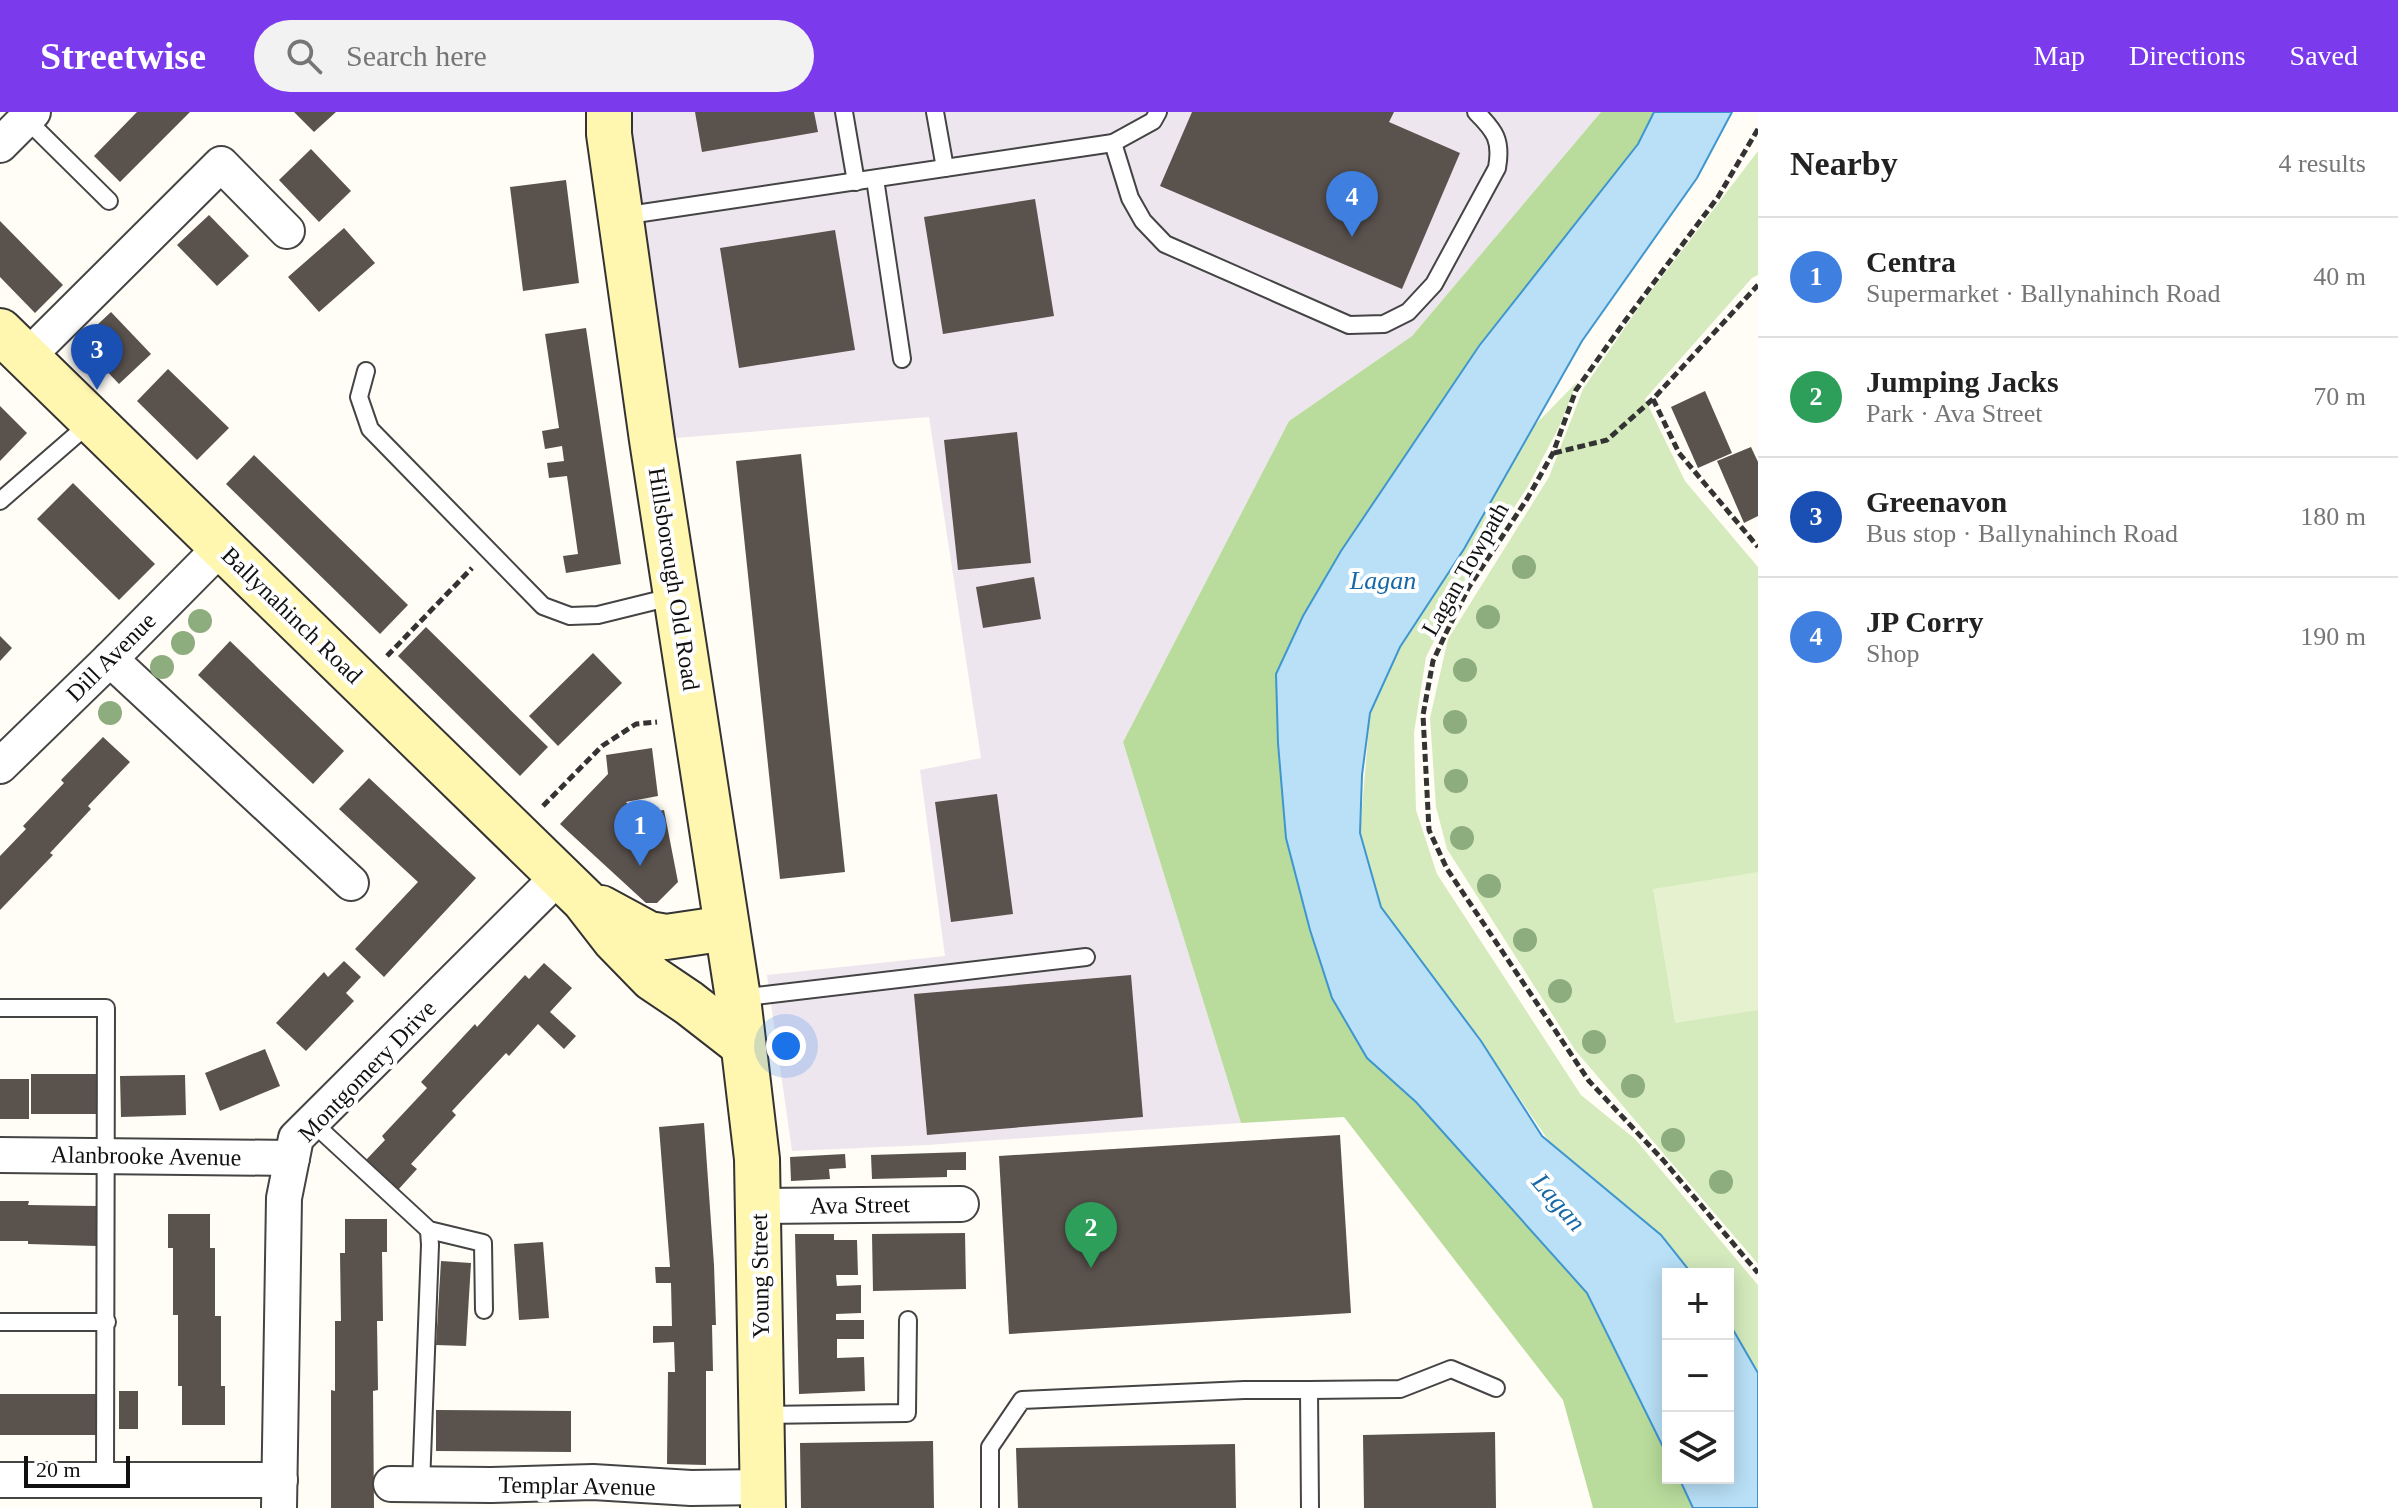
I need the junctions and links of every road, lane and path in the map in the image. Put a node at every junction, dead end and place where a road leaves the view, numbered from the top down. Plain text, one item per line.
1 (609, 112) edge
2 (844, 112) edge
3 (935, 112) edge
4 (1158, 112) edge
5 (1476, 112) edge
6 (29, 116) edge
7 (1758, 129) edge
8 (1113, 143) junction
9 (0, 145) edge
10 (945, 168) junction
11 (875, 179) junction
12 (856, 182) junction
13 (109, 201) dead end
14 (621, 216) junction
15 (287, 231) dead end
16 (1758, 285) edge
17 (14, 344) edge
18 (902, 359) dead end
19 (366, 371) dead end
20 (1653, 399) junction
21 (93, 421) junction
22 (1553, 453) junction
23 (0, 501) edge
24 (221, 547) junction
25 (1758, 547) edge
26 (488, 552) junction
27 (676, 596) junction
28 (110, 659) junction
29 (384, 659) dead end
30 (659, 722) dead end
31 (0, 766) edge
32 (539, 809) dead end
33 (351, 883) dead end
34 (572, 888) junction
35 (727, 928) junction
36 (1086, 957) dead end
37 (738, 998) junction
38 (0, 1008) edge
39 (743, 1045) junction
40 (312, 1122) junction
41 (0, 1155) edge
42 (106, 1156) junction
43 (292, 1158) junction
44 (961, 1204) dead end
45 (759, 1206) junction
46 (429, 1230) junction
47 (1758, 1273) edge
48 (484, 1310) dead end
49 (908, 1320) dead end
50 (0, 1322) edge
51 (107, 1322) junction
52 (1496, 1388) dead end
53 (1309, 1390) junction
54 (762, 1415) junction
55 (0, 1480) edge
56 (105, 1480) junction
57 (406, 1484) joint
58 (279, 1494) edge
59 (763, 1497) edge
60 (990, 1508) edge
61 (1310, 1508) edge

1 - 14 street, Hillsborough Old Road
2 - 12 lane
3 - 10 lane
4 - 8 lane
5 - 8 lane
6 - 9 street
6 - 13 lane
7 - 22 path, Lagan Towpath
8 - 10 lane
10 - 11 lane
11 - 12 lane
11 - 18 lane
12 - 14 lane
14 - 27 street, Hillsborough Old Road
15 - 17 street
16 - 20 path
17 - 21 street, Ballynahinch Road
19 - 26 lane
20 - 22 path
20 - 25 path
21 - 23 lane
21 - 24 street, Ballynahinch Road
22 - 47 path, Lagan Towpath
24 - 28 street, Dill Avenue
24 - 34 street, Ballynahinch Road
26 - 27 lane
26 - 29 path
27 - 35 street, Hillsborough Old Road
28 - 31 street, Dill Avenue
28 - 33 street
30 - 32 path
34 - 35 street, Ballynahinch Road
34 - 39 street, Ballynahinch Road
34 - 40 street, Montgomery Drive
35 - 37 street, Hillsborough Old Road
36 - 37 lane
37 - 39 street, Hillsborough Old Road
38 - 42 lane
39 - 45 street, Young Street
40 - 43 street, Montgomery Drive
40 - 46 lane
41 - 42 street, Alanbrooke Avenue
42 - 43 street, Alanbrooke Avenue
42 - 51 lane
43 - 58 street, Montgomery Drive
44 - 45 street, Ava Street
45 - 54 street, Young Street
46 - 48 lane
46 - 57 lane
49 - 54 lane
50 - 51 lane
51 - 56 lane
52 - 53 lane
53 - 60 lane
53 - 61 lane
54 - 59 street, Young Street
55 - 56 street
56 - 58 street
57 - 59 street, Templar Avenue

